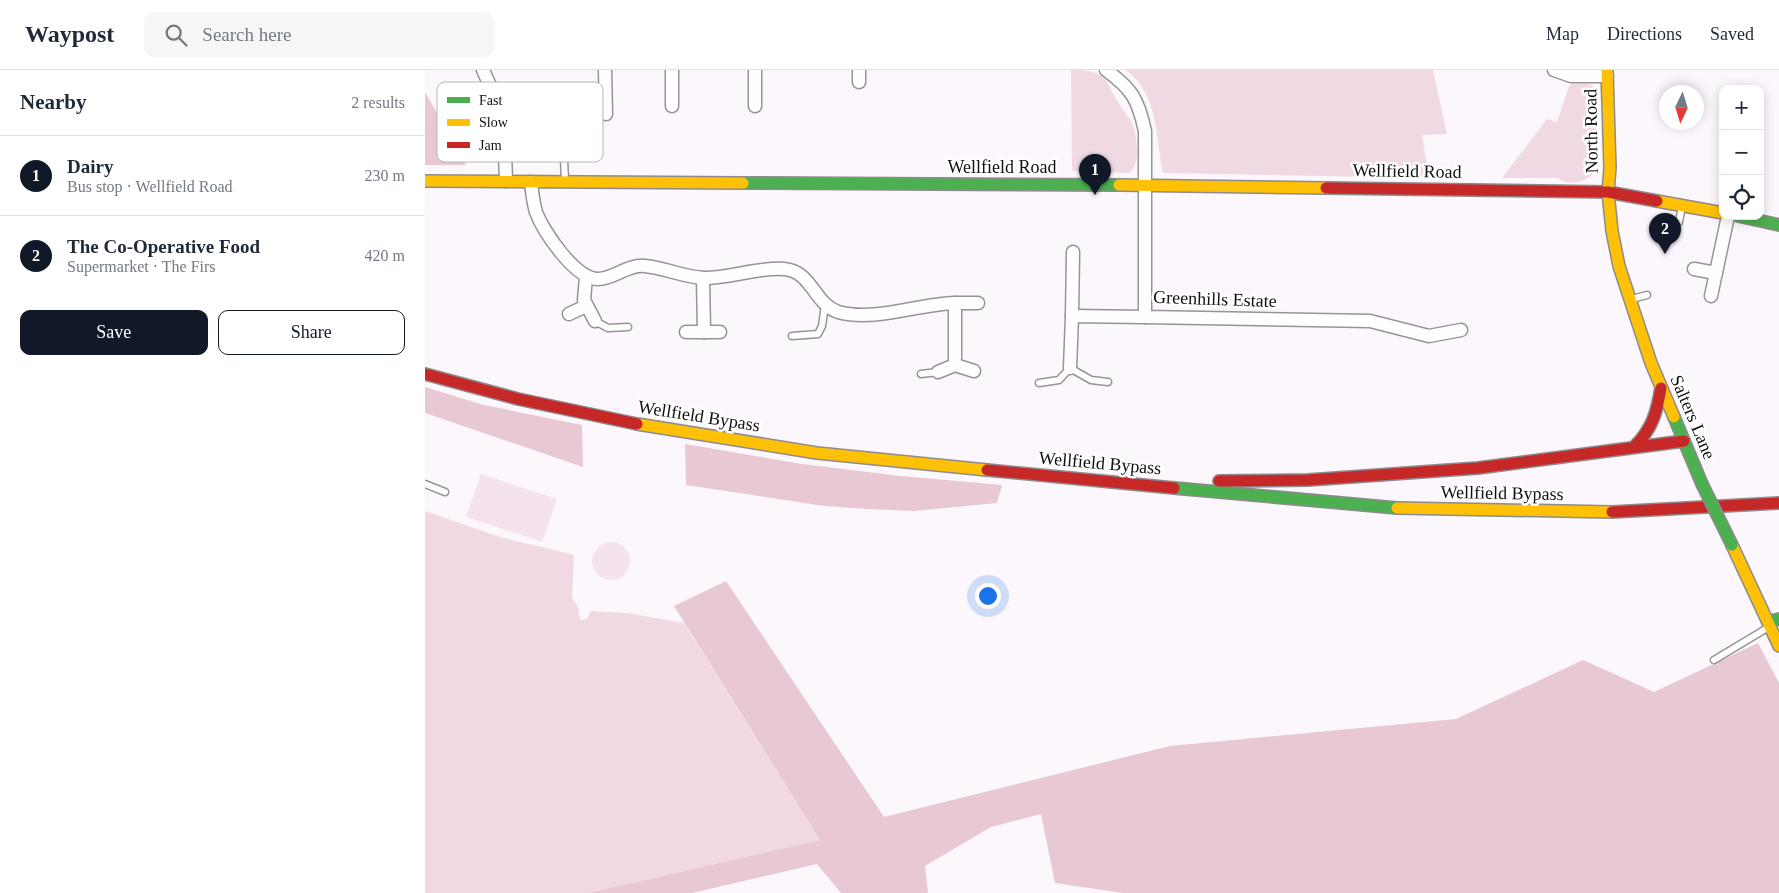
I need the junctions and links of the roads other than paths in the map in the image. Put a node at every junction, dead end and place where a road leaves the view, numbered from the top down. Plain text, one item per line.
1 (483, 70) edge
2 (605, 70) edge
3 (672, 70) edge
4 (755, 70) edge
5 (1106, 70) edge
6 (1554, 70) edge
7 (1607, 73) edge
8 (488, 82) edge
9 (673, 106) dead end
10 (755, 106) dead end
11 (606, 114) dead end
12 (505, 162) edge
13 (564, 162) edge
14 (429, 181) edge
15 (506, 181) junction
16 (531, 182) junction
17 (565, 182) junction
18 (1145, 185) junction
19 (1608, 192) junction
20 (1683, 204) junction
21 (1719, 212) edge
22 (1727, 220) edge
23 (1756, 220) edge
24 (1679, 222) dead end
25 (1779, 225) edge
26 (1073, 252) dead end
27 (1694, 269) dead end
28 (1716, 273) junction
29 (586, 277) junction
30 (703, 278) junction
31 (1647, 295) dead end
32 (1711, 296) dead end
33 (1629, 300) junction
34 (955, 303) junction
35 (978, 303) dead end
36 (825, 305) junction
37 (586, 306) junction
38 (569, 314) dead end
39 (1072, 316) junction
40 (1145, 317) junction
41 (595, 321) joint
42 (628, 327) dead end
43 (1461, 330) dead end
44 (687, 332) dead end
45 (704, 332) junction
46 (721, 332) dead end
47 (792, 336) dead end
48 (955, 365) junction
49 (1070, 368) junction
50 (974, 371) dead end
51 (938, 372) joint
52 (425, 374) edge
53 (921, 374) dead end
54 (1107, 382) dead end
55 (1039, 383) dead end
56 (1661, 388) junction
57 (1683, 441) junction
58 (1635, 446) junction
59 (1107, 482) junction
60 (425, 484) edge
61 (445, 492) dead end
62 (1779, 503) edge
63 (1772, 623) edge
64 (1779, 646) edge
65 (1714, 660) dead end

1 - 8 street
2 - 11 street
3 - 9 street
4 - 10 street
5 - 18 street, Greenhills Estate
6 - 7 street
7 - 19 main road, North Road
12 - 15 street
13 - 17 lane
14 - 15 main road, Wellfield Road
15 - 16 main road, Wellfield Road
16 - 17 main road, Wellfield Road
16 - 29 street
17 - 18 main road, Wellfield Road
18 - 19 main road, Wellfield Road
18 - 40 street, Greenhills Estate
19 - 20 main road, Wellfield Road
19 - 33 main road, Salters Lane
20 - 21 main road, Wellfield Road
20 - 24 lane
22 - 28 street
23 - 25 main road
26 - 39 street
27 - 28 street
28 - 32 street
29 - 30 street
29 - 37 street
30 - 36 street
30 - 45 street
31 - 33 lane
33 - 56 main road, Salters Lane
34 - 35 street
34 - 36 street
34 - 48 street
36 - 47 lane
37 - 38 street
37 - 41 street
39 - 40 street
39 - 49 street
40 - 43 street, Greenhills Estate
41 - 42 lane
44 - 45 street
45 - 46 street
48 - 50 street
48 - 51 street
49 - 54 lane
49 - 55 lane
51 - 53 lane
52 - 59 main road, Wellfield Bypass
56 - 57 main road, Salters Lane
56 - 58 main road
57 - 58 main road
57 - 63 main road, Salters Lane, bridge
58 - 59 main road
59 - 62 main road, Wellfield Bypass
60 - 61 lane
63 - 64 main road, Salters Lane
63 - 65 lane

